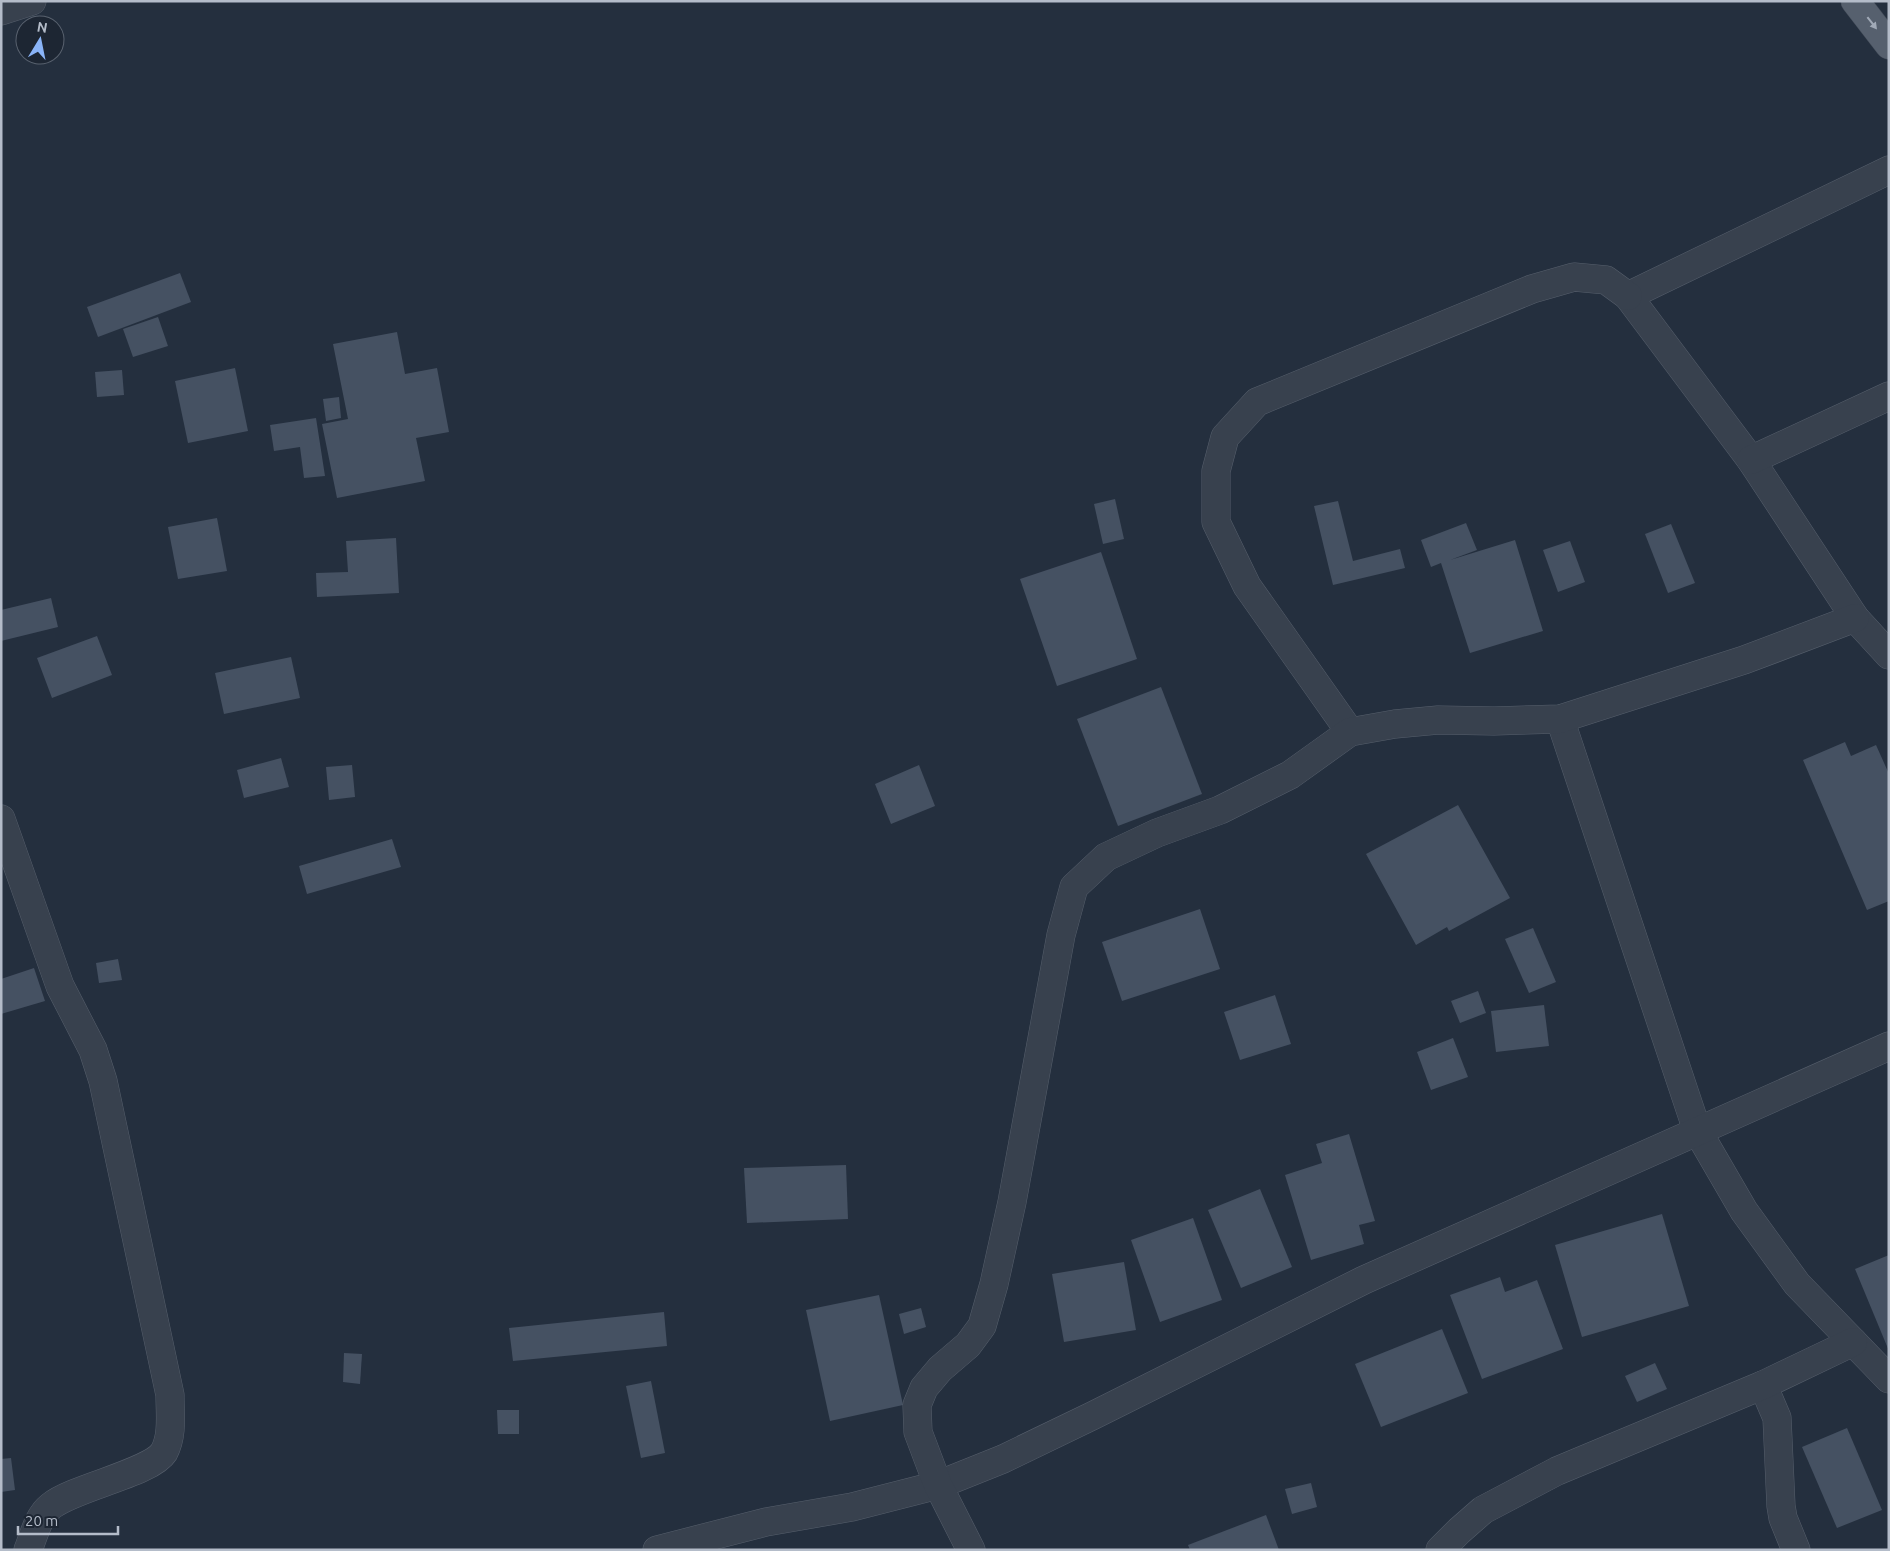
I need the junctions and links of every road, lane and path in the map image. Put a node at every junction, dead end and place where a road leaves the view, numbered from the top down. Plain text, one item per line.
1 (32, 1) edge
2 (1855, 1) edge
3 (3, 8) edge
4 (1889, 44) edge
5 (1889, 170) edge
6 (1628, 296) junction
7 (1889, 396) edge
8 (1751, 460) junction
9 (1855, 618) junction
10 (1889, 654) edge
11 (1560, 719) junction
12 (1350, 732) junction
13 (1, 819) edge
14 (1889, 1046) edge
15 (1697, 1130) junction
16 (1853, 1342) junction
17 (1889, 1379) edge
18 (1763, 1385) junction
19 (938, 1486) junction
20 (672, 1548) edge
21 (28, 1550) edge
22 (971, 1550) edge
23 (1440, 1550) edge
24 (1796, 1550) edge

1 - 3 street
2 -> 4 main road
5 - 6 street
6 - 8 street
6 - 12 street
7 - 8 street
8 - 9 street
9 - 10 street
9 - 11 street
11 - 12 street
11 - 15 street
12 - 19 street
13 - 21 street
14 - 15 street
15 - 16 street
15 - 19 street
16 - 17 street
16 - 18 street
18 - 23 street
18 - 24 street
19 - 20 street
19 - 22 street

